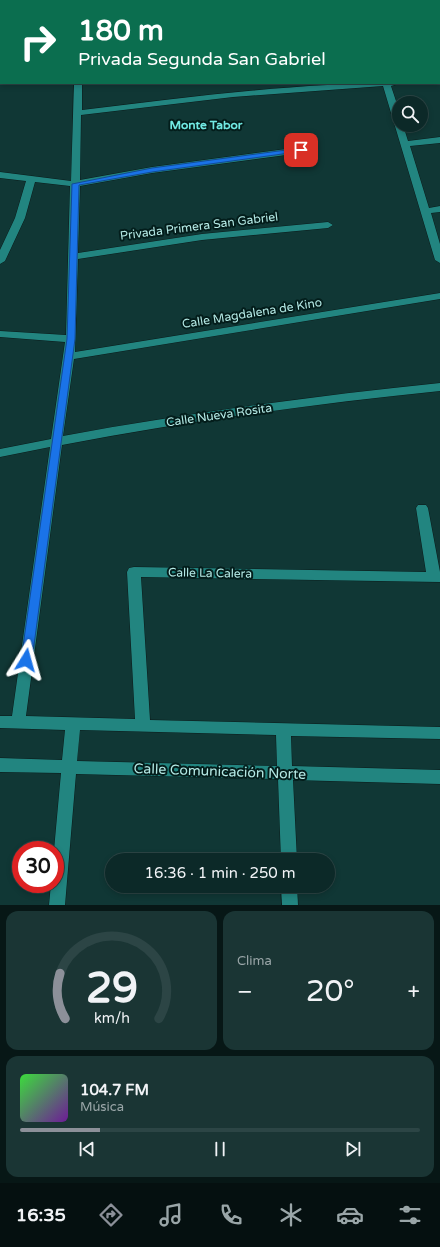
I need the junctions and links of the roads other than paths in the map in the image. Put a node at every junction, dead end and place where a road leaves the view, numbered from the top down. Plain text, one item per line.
1 (78, 84) edge
2 (386, 84) edge
3 (392, 103) edge
4 (78, 113) junction
5 (401, 132) edge
6 (440, 140) edge
7 (405, 144) junction
8 (301, 150) dead end
9 (0, 175) edge
10 (31, 178) junction
11 (76, 184) junction
12 (440, 209) edge
13 (426, 211) junction
14 (328, 226) dead end
15 (74, 257) junction
16 (440, 260) edge
17 (0, 261) edge
18 (440, 296) edge
19 (0, 334) edge
20 (71, 339) junction
21 (69, 356) junction
22 (440, 387) edge
23 (57, 441) junction
24 (0, 453) edge
25 (422, 508) dead end
26 (436, 577) edge
27 (0, 722) edge
28 (18, 723) junction
29 (73, 724) junction
30 (143, 725) junction
31 (284, 729) junction
32 (440, 733) edge
33 (0, 764) edge
34 (69, 766) junction
35 (285, 773) junction
36 (440, 778) edge
37 (288, 853) edge
38 (290, 893) edge
39 (58, 905) edge
40 (290, 905) edge

1 - 4 street
2 - 3 street
2 - 4 street
4 - 11 street
5 - 7 street
6 - 7 street
7 - 13 street
8 - 11 street
9 - 10 street
10 - 11 street
10 - 17 street
11 - 15 street
12 - 13 street
13 - 16 street
14 - 15 street, Privada Primera San Gabriel
15 - 20 street
18 - 21 street, Calle Magdalena de Kino
19 - 20 street
20 - 21 street
21 - 23 street
22 - 23 street, Calle Nueva Rosita
23 - 24 street, Calle Nueva Rosita
23 - 28 street
25 - 26 street
26 - 30 street, Calle La Calera
27 - 28 street
28 - 29 street
29 - 30 street
29 - 34 street
30 - 31 street
31 - 32 street
31 - 35 street
33 - 34 street, Calle Comunicación Norte
34 - 35 street, Calle Comunicación Norte
34 - 39 street
35 - 36 street, Calle Comunicación Norte
35 - 37 street
38 - 40 street

